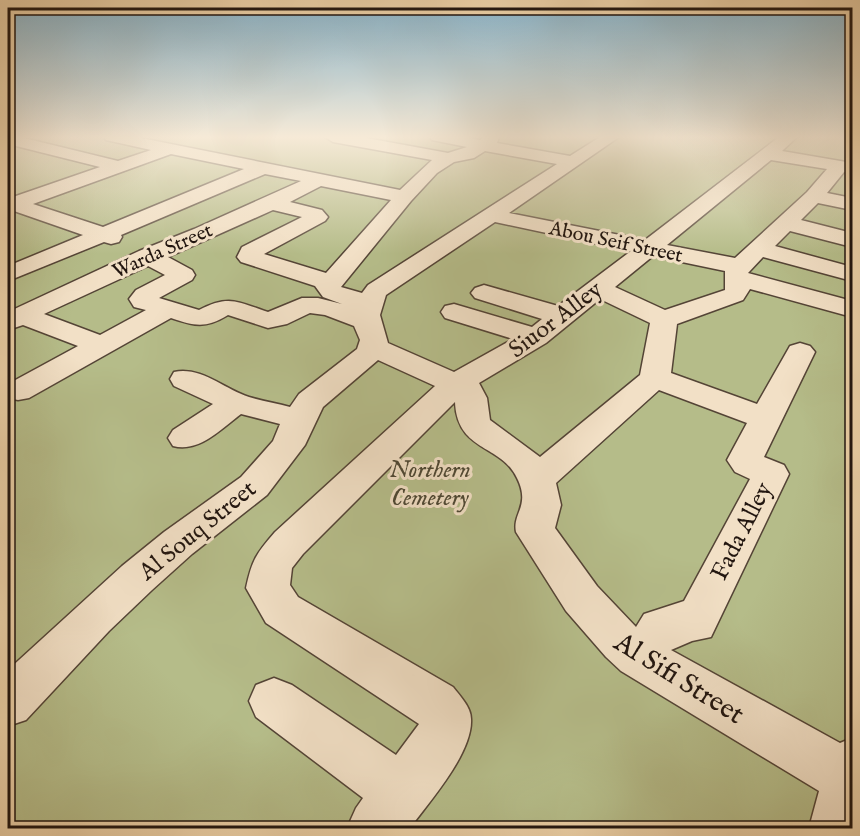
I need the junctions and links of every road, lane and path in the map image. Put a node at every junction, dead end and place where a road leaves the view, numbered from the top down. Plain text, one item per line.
1 (93, 176) edge
2 (244, 176) edge
3 (300, 176) edge
4 (424, 176) edge
5 (551, 176) edge
6 (740, 176) edge
7 (836, 176) edge
8 (318, 180) junction
9 (814, 196) junction
10 (404, 197) junction
11 (271, 203) junction
12 (9, 204) edge
13 (852, 204) edge
14 (490, 215) junction
15 (785, 223) junction
16 (103, 235) junction
17 (852, 240) edge
18 (649, 248) junction
19 (151, 254) junction
20 (746, 265) junction
21 (8, 274) edge
22 (852, 274) edge
23 (331, 283) junction
24 (8, 286) edge
25 (597, 288) junction
26 (484, 293) dead end
27 (47, 303) junction
28 (168, 309) junction
29 (852, 309) edge
30 (454, 312) dead end
31 (562, 316) junction
32 (14, 319) edge
33 (664, 319) junction
34 (369, 324) junction
35 (536, 337) junction
36 (101, 345) junction
37 (800, 352) dead end
38 (655, 378) junction
39 (185, 379) dead end
40 (456, 384) junction
41 (18, 391) dead end
42 (236, 403) junction
43 (299, 419) junction
44 (766, 419) junction
45 (185, 438) dead end
46 (538, 479) junction
47 (642, 658) junction
48 (274, 701) dead end
49 (8, 703) edge
50 (848, 788) edge
51 (389, 811) edge

1 - 12 street
2 - 16 street
3 - 8 street
4 - 10 street
5 - 14 street, Al Souq Street
6 - 18 street, Siuor Alley
7 - 9 street
8 - 10 street
8 - 11 street, Warda Street
9 - 13 street
9 - 15 street
10 - 23 street
11 - 19 street, Warda Street
11 - 23 street
12 - 16 street
14 - 18 street, Abou Seif Street
14 - 34 street, Al Souq Street
15 - 17 street
15 - 20 street
16 - 19 street
16 - 21 street
18 - 20 street, Abou Seif Street
18 - 25 street, Siuor Alley
19 - 27 street, Warda Street
19 - 28 street
20 - 22 street
20 - 29 street, Abou Seif Street
20 - 33 street
23 - 34 street
24 - 27 street
25 - 31 street, Siuor Alley
25 - 33 street
26 - 31 street
27 - 32 street, Warda Street
28 - 34 street
28 - 36 street
30 - 35 street
31 - 35 street, Siuor Alley
32 - 36 street
33 - 38 street
34 - 40 street
34 - 43 street, Al Souq Street
35 - 40 street, Siuor Alley
36 - 41 street
37 - 44 street, Fada Alley
38 - 44 street
38 - 46 street
39 - 42 street
40 - 46 street
40 - 51 street, Siuor Alley
42 - 43 street
42 - 45 street
43 - 49 street, Al Souq Street
44 - 47 street, Fada Alley
46 - 47 street, Al Sifi Street
47 - 50 street, Al Sifi Street
48 - 51 street

